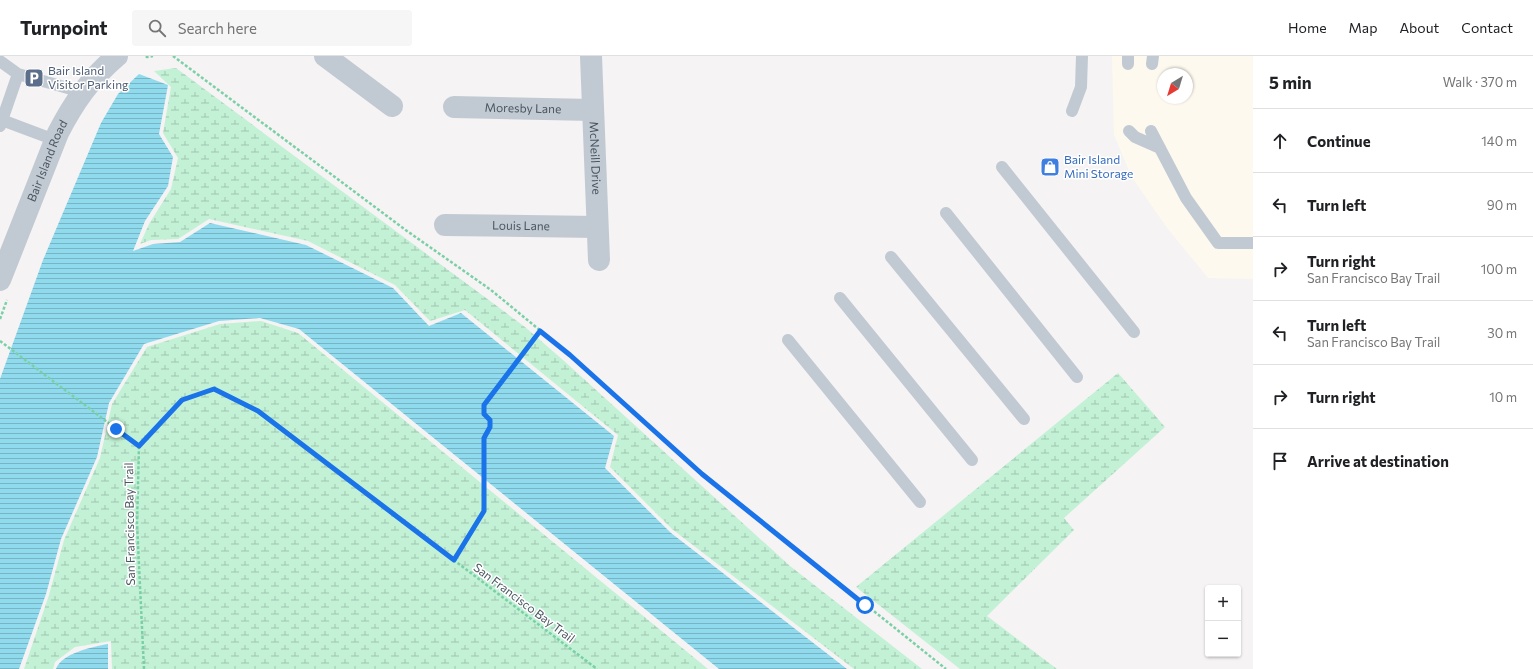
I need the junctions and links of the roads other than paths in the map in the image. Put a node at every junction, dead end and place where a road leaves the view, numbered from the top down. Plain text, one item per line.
1 (117, 56) edge
2 (325, 56) edge
3 (591, 56) edge
4 (1082, 56) edge
5 (0, 61) edge
6 (18, 74) junction
7 (82, 92) junction
8 (392, 106) dead end
9 (454, 106) dead end
10 (593, 110) junction
11 (1072, 111) dead end
12 (1, 123) edge
13 (1129, 131) dead end
14 (1151, 131) dead end
15 (55, 140) junction
16 (1160, 148) junction
17 (1002, 167) dead end
18 (946, 213) dead end
19 (445, 225) dead end
20 (597, 227) junction
21 (1253, 243) edge
22 (891, 257) dead end
23 (600, 260) dead end
24 (0, 280) edge
25 (840, 298) dead end
26 (1134, 332) dead end
27 (788, 340) dead end
28 (1077, 377) dead end
29 (1024, 419) dead end
30 (972, 460) dead end
31 (920, 502) dead end

1 - 7 street, Bair Island Road
2 - 8 street
3 - 10 street, McNeill Drive
4 - 11 lane
5 - 6 lane
6 - 7 lane
6 - 12 lane
7 - 15 street, Bair Island Road
9 - 10 street, Moresby Lane
10 - 20 street, McNeill Drive
12 - 15 lane
13 - 16 lane
14 - 16 lane
15 - 24 street, Bair Island Road
16 - 21 lane
17 - 26 lane
18 - 28 lane
19 - 20 street, Louis Lane
20 - 23 street, McNeill Drive
22 - 29 lane
25 - 30 lane
27 - 31 lane

